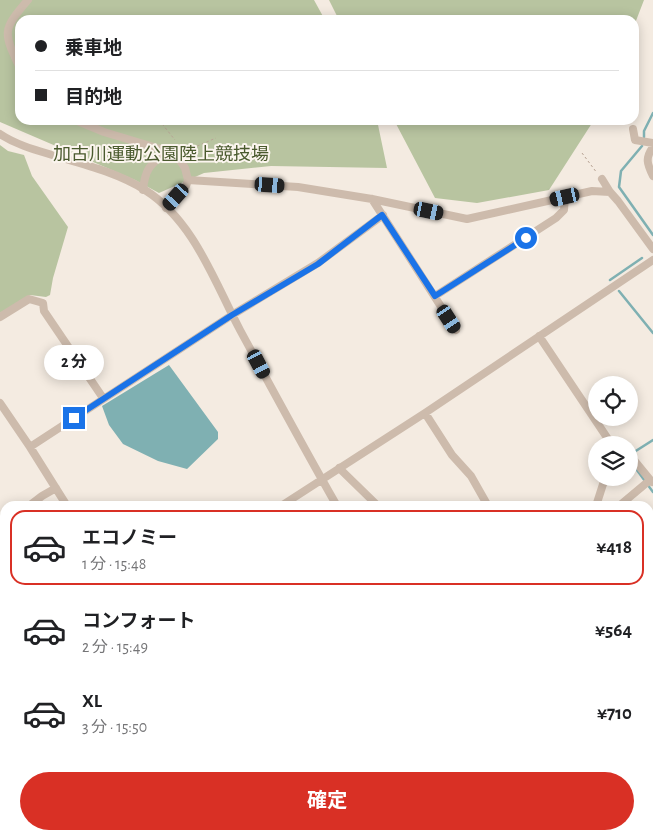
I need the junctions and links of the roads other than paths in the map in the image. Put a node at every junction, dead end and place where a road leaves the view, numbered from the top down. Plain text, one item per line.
1 (28, 0) edge
2 (15, 15) edge
3 (15, 15) edge
4 (15, 55) edge
5 (87, 125) edge
6 (633, 129) dead end
7 (0, 134) edge
8 (653, 145) edge
9 (167, 151) junction
10 (653, 176) edge
11 (602, 179) road end
12 (188, 180) junction
13 (143, 190) junction
14 (610, 192) junction
15 (565, 197) junction
16 (372, 199) junction
17 (166, 208) junction
18 (382, 215) junction
19 (653, 249) edge
20 (653, 260) edge
21 (435, 296) junction
22 (232, 315) junction
23 (0, 317) edge
24 (456, 330) dead end
25 (539, 336) junction
26 (104, 398) junction
27 (0, 404) edge
28 (425, 414) junction
29 (606, 436) edge
30 (30, 447) junction
31 (638, 466) edge
32 (339, 468) junction
33 (322, 480) junction
34 (649, 483) edge
35 (602, 486) edge
36 (56, 488) junction
37 (36, 501) edge
38 (64, 501) edge
39 (289, 501) edge
40 (334, 501) edge
41 (373, 501) edge
42 (485, 501) edge
43 (598, 501) edge
44 (626, 501) edge

1 - 2 street
3 - 4 street
5 - 9 street
6 - 8 street
7 - 13 street
8 - 10 street
9 - 12 street
9 - 13 street
11 - 14 street
12 - 16 street
12 - 17 street
13 - 17 street
14 - 15 street
14 - 19 street
15 - 16 street
15 - 21 street
16 - 18 street
17 - 22 street
18 - 21 street
18 - 22 street
20 - 25 street
21 - 24 street
22 - 26 street
22 - 33 street
23 - 26 street
25 - 28 street
25 - 29 street
26 - 30 street
27 - 30 street
28 - 32 street
28 - 42 street
30 - 36 street
31 - 34 street
32 - 33 street
32 - 41 street
33 - 39 street
33 - 40 street
34 - 44 street
35 - 43 street
36 - 37 street
36 - 38 street

